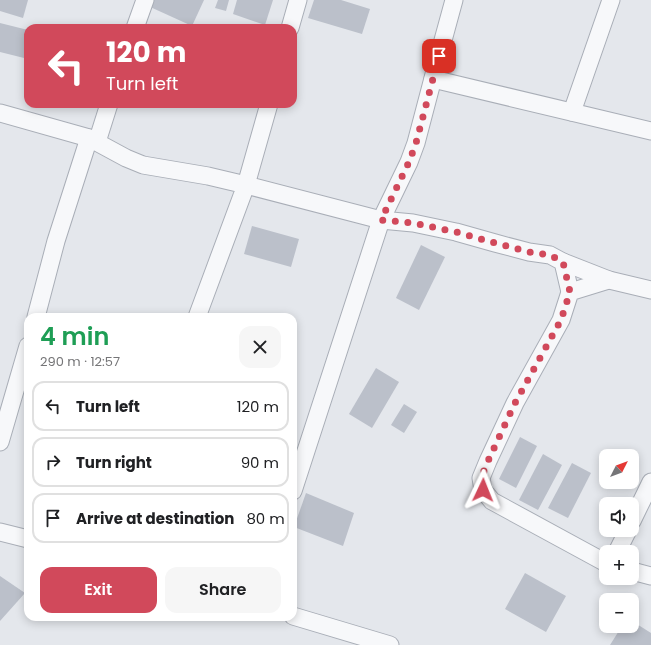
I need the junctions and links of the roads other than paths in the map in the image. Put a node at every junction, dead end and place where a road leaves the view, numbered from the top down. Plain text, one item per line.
1 (145, 0) edge
2 (298, 0) edge
3 (454, 0) edge
4 (611, 0) edge
5 (136, 24) edge
6 (291, 24) edge
7 (433, 79) junction
8 (108, 108) edge
9 (268, 108) edge
10 (572, 112) junction
11 (0, 113) edge
12 (651, 131) edge
13 (93, 140) junction
14 (246, 185) junction
15 (381, 220) junction
16 (563, 262) junction
17 (609, 280) junction
18 (651, 290) edge
19 (570, 292) junction
20 (37, 313) edge
21 (199, 313) edge
22 (24, 360) edge
23 (0, 442) edge
24 (297, 479) edge
25 (651, 482) edge
26 (639, 507) edge
27 (0, 532) edge
28 (24, 538) edge
29 (599, 559) edge
30 (639, 573) edge
31 (651, 576) edge
32 (297, 617) edge
33 (390, 645) edge

1 - 5 street
2 - 6 street
3 - 7 street
4 - 10 street
7 - 10 street
7 - 15 street
8 - 13 street
9 - 14 street
10 - 12 street
11 - 13 street
13 - 14 street
13 - 20 street
14 - 15 street
14 - 21 street
15 - 16 street
15 - 24 street
16 - 17 street
16 - 19 street
17 - 18 street
17 - 19 street
19 - 29 street
22 - 23 street
25 - 26 street
27 - 28 street
30 - 31 street
32 - 33 street

